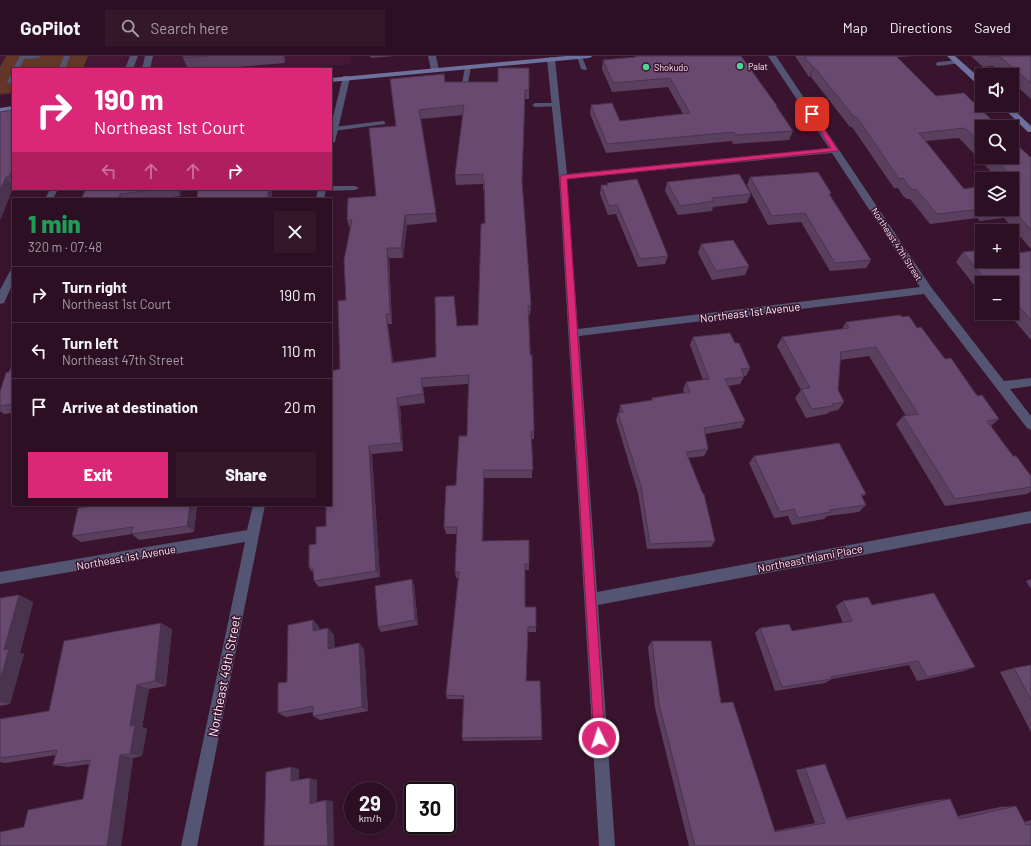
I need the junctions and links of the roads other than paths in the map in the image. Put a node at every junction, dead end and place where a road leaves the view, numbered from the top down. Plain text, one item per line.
1 (38, 56) edge
2 (67, 56) edge
3 (134, 56) edge
4 (149, 56) edge
5 (432, 56) edge
6 (589, 56) edge
7 (772, 56) edge
8 (951, 56) edge
9 (579, 57) edge
10 (551, 59) junction
11 (958, 62) junction
12 (938, 64) dead end
13 (468, 67) junction
14 (16, 68) edge
15 (62, 68) edge
16 (129, 68) edge
17 (146, 68) edge
18 (584, 69) dead end
19 (435, 70) junction
20 (346, 78) junction
21 (975, 78) edge
22 (332, 80) edge
23 (465, 82) edge
24 (535, 105) dead end
25 (556, 105) junction
26 (12, 108) edge
27 (0, 110) edge
28 (1012, 112) edge
29 (383, 123) dead end
30 (334, 128) junction
31 (1031, 130) edge
32 (332, 137) edge
33 (835, 150) junction
34 (563, 177) junction
35 (354, 188) dead end
36 (332, 189) edge
37 (12, 275) edge
38 (927, 290) junction
39 (0, 300) edge
40 (574, 333) junction
41 (1031, 382) edge
42 (1001, 386) junction
43 (1031, 425) edge
44 (258, 506) edge
45 (1031, 517) edge
46 (252, 535) junction
47 (0, 578) edge
48 (590, 600) junction
49 (189, 846) edge
50 (607, 846) edge

1 - 14 lane
2 - 15 lane
3 - 16 street
4 - 17 street
5 - 19 street
6 - 9 main road
7 - 33 street, Northeast 47th Street
8 - 11 main road
9 - 10 main road
9 - 18 lane
10 - 13 main road
10 - 25 street
11 - 12 lane
11 - 21 main road
13 - 19 main road
13 - 23 lane
19 - 20 main road
20 - 22 main road
20 - 30 street
24 - 25 lane
25 - 34 street
26 - 27 main road
28 - 31 main road
29 - 30 lane
30 - 32 street
33 - 34 street
33 - 38 street, Northeast 47th Street
34 - 40 street
35 - 36 lane
37 - 39 street
38 - 40 street, Northeast 1st Avenue
38 - 42 street, Northeast 47th Street
40 - 48 street
41 - 42 street
42 - 43 street, Northeast 47th Street
44 - 46 street, Northeast 49th Street
45 - 48 street, Northeast Miami Place
46 - 47 street, Northeast 1st Avenue
46 - 49 street, Northeast 49th Street
48 - 50 street

